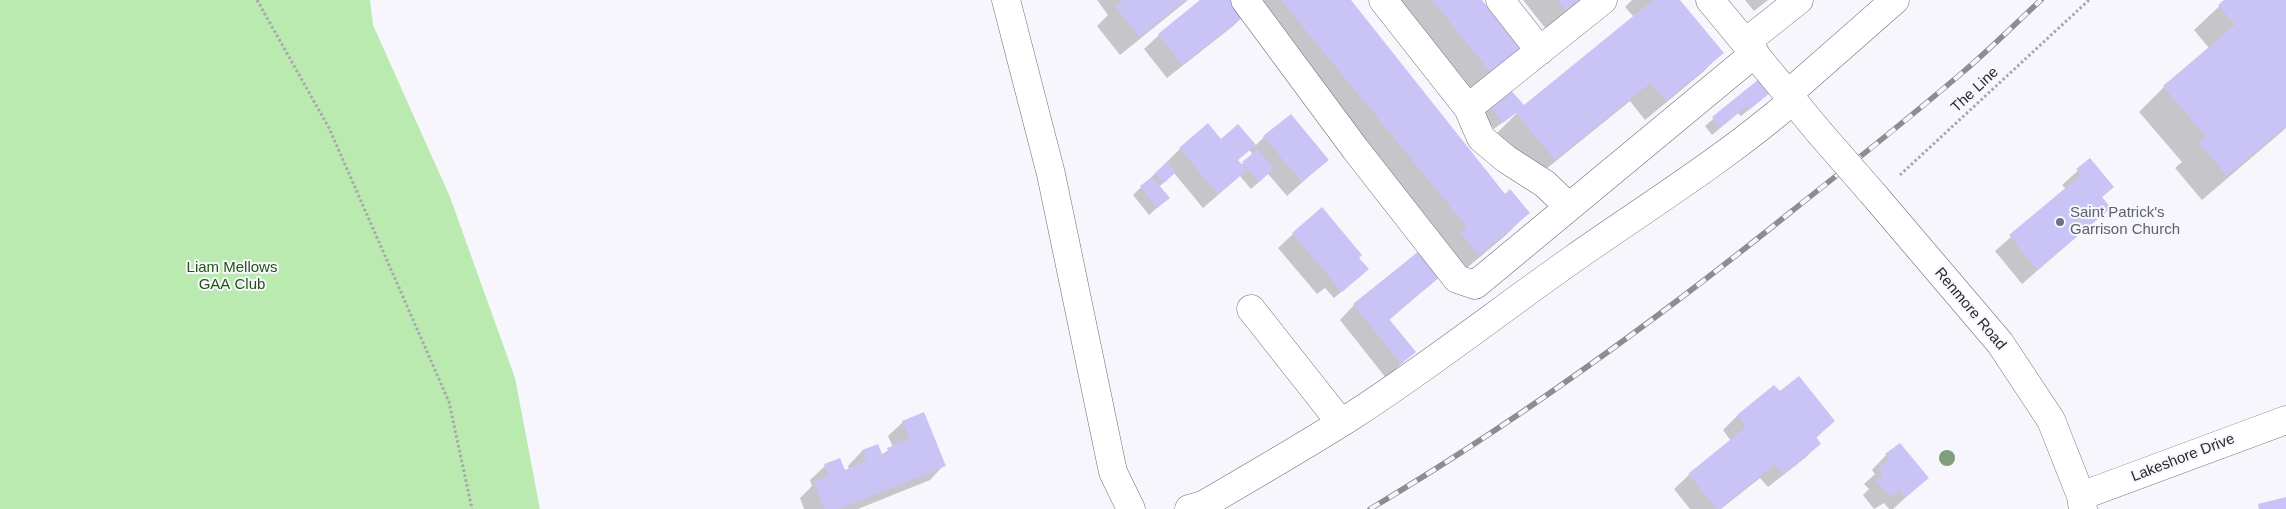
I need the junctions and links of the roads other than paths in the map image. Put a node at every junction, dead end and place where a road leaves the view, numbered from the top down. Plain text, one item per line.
1 (1006, 0) edge
2 (1245, 0) edge
3 (1383, 0) edge
4 (1500, 0) edge
5 (1603, 0) edge
6 (1710, 0) edge
7 (1799, 0) edge
8 (1895, 0) edge
9 (1750, 48) junction
10 (1540, 51) junction
11 (1791, 97) junction
12 (1468, 108) junction
13 (1569, 207) junction
14 (1251, 309) dead end
15 (2286, 420) edge
16 (1341, 423) junction
17 (2082, 502) edge
18 (1131, 509) edge
19 (1189, 509) edge

1 - 18 street
2 - 13 street
3 - 12 street
4 - 10 street
5 - 10 street
6 - 9 street, Renmore Road
7 - 9 street
8 - 11 street
9 - 11 street, Renmore Road
9 - 13 street
10 - 12 street
11 - 16 street
11 - 17 street, Renmore Road, bridge
12 - 13 street
14 - 16 street
15 - 17 street, Lakeshore Drive
16 - 19 street

